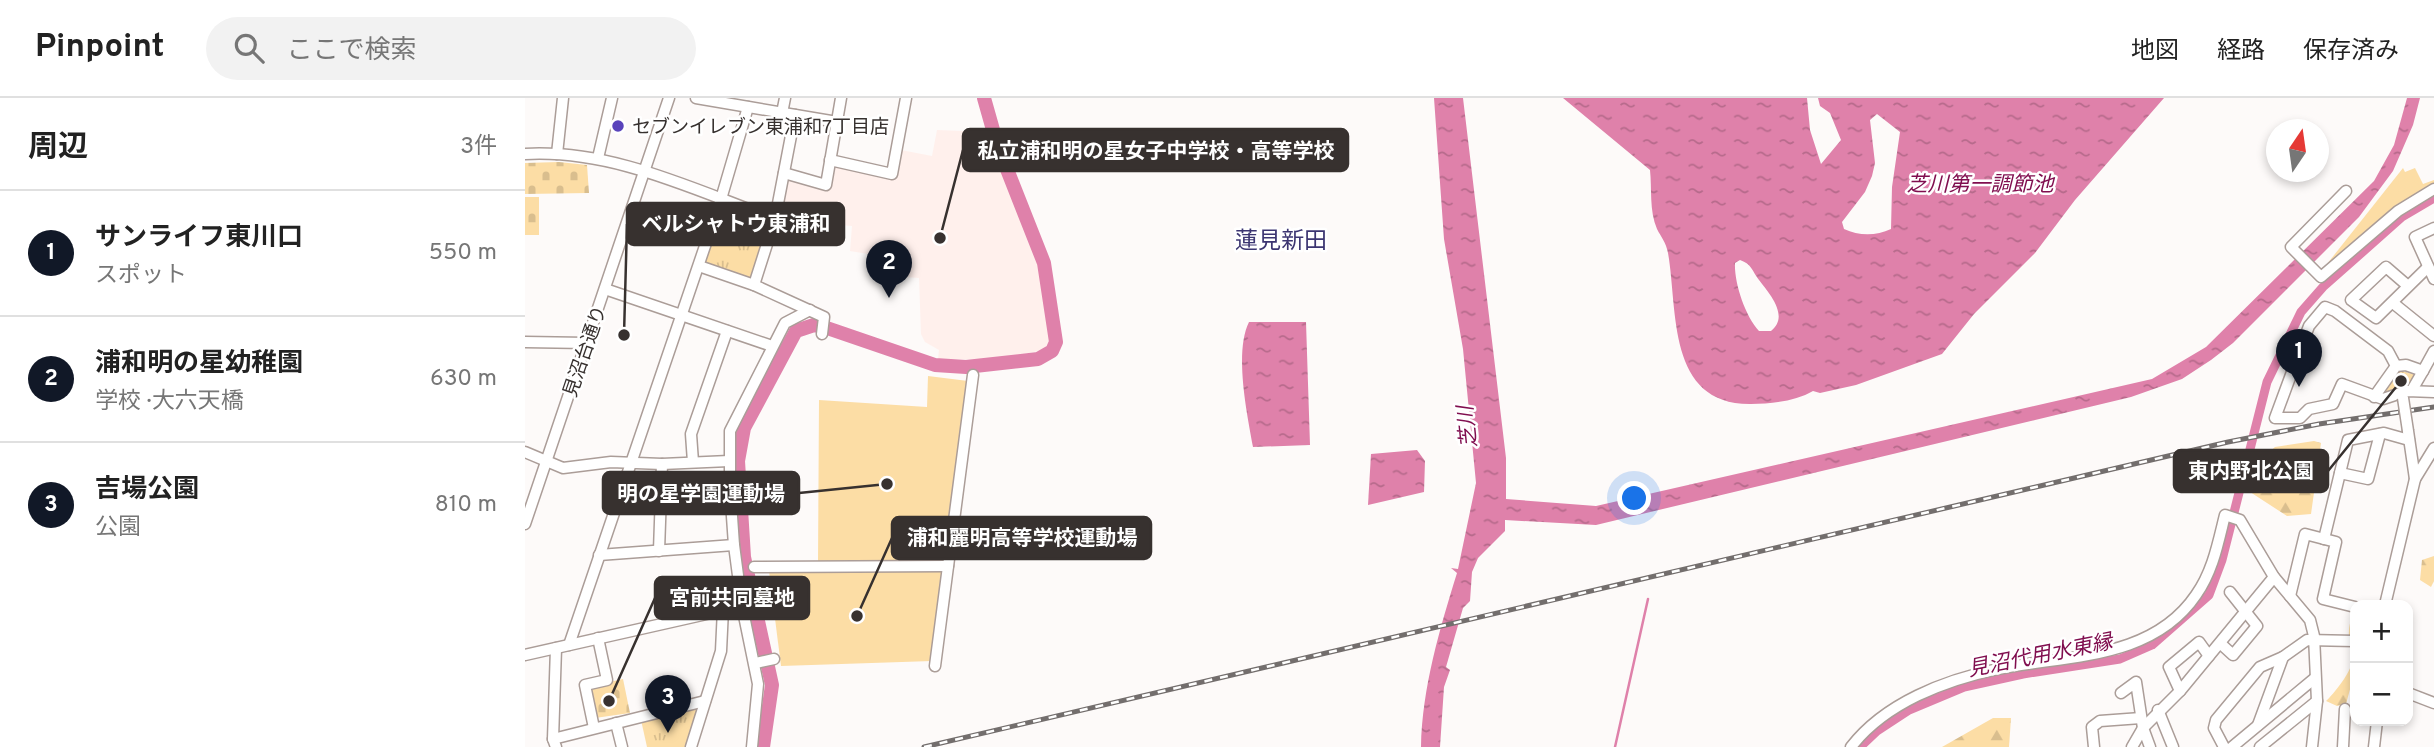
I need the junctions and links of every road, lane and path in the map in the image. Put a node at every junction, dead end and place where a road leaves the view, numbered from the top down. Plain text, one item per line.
1 (563, 98) edge
2 (612, 98) edge
3 (669, 98) edge
4 (696, 98) edge
5 (785, 98) edge
6 (841, 98) edge
7 (906, 98) edge
8 (730, 101) edge
9 (748, 107) junction
10 (782, 113) junction
11 (795, 115) junction
12 (837, 122) junction
13 (557, 154) junction
14 (525, 155) edge
15 (598, 158) junction
16 (830, 160) junction
17 (645, 171) junction
18 (784, 173) junction
19 (2434, 189) edge
20 (2346, 191) dead end
21 (721, 200) junction
22 (775, 219) junction
23 (2434, 228) edge
24 (699, 266) junction
25 (2428, 267) junction
26 (2434, 279) edge
27 (754, 285) junction
28 (2408, 286) junction
29 (605, 289) junction
30 (2393, 303) junction
31 (810, 310) junction
32 (682, 315) junction
33 (727, 331) junction
34 (822, 334) dead end
35 (2434, 335) edge
36 (525, 342) edge
37 (587, 343) junction
38 (772, 346) junction
39 (2434, 351) edge
40 (2396, 366) junction
41 (2423, 371) junction
42 (973, 375) dead end
43 (2434, 392) edge
44 (2406, 394) junction
45 (2374, 397) junction
46 (2381, 434) junction
47 (2409, 435) junction
48 (2434, 448) edge
49 (525, 452) edge
50 (729, 461) junction
51 (546, 463) junction
52 (693, 463) junction
53 (631, 464) junction
54 (662, 464) junction
55 (2340, 473) junction
56 (2415, 479) junction
57 (525, 524) edge
58 (2324, 539) junction
59 (734, 545) junction
60 (659, 551) junction
61 (599, 555) junction
62 (948, 566) junction
63 (754, 567) dead end
64 (2274, 578) junction
65 (2230, 592) dead end
66 (2290, 596) junction
67 (2386, 600) edge
68 (742, 606) junction
69 (2350, 606) edge
70 (723, 609) junction
71 (2245, 612) junction
72 (598, 638) junction
73 (2313, 640) junction
74 (2350, 640) edge
75 (2221, 644) junction
76 (569, 645) junction
77 (556, 648) junction
78 (525, 655) edge
79 (2209, 656) junction
80 (2283, 657) junction
81 (774, 659) dead end
82 (756, 663) junction
83 (935, 666) dead end
84 (2315, 678) junction
85 (2180, 691) junction
86 (2121, 693) dead end
87 (2413, 695) edge
88 (705, 701) junction
89 (2317, 701) junction
90 (2434, 703) edge
91 (2345, 709) dead end
92 (2158, 710) junction
93 (617, 723) junction
94 (2142, 723) junction
95 (2258, 726) junction
96 (2376, 726) edge
97 (594, 728) junction
98 (554, 743) edge
99 (2238, 745) edge
100 (622, 747) edge
101 (691, 747) edge
102 (752, 747) edge
103 (1851, 747) edge
104 (2094, 747) edge
105 (2132, 747) edge
106 (2150, 747) edge
107 (2173, 747) edge
108 (2224, 747) edge
109 (2260, 747) edge
110 (2312, 747) edge
111 (2343, 747) edge
112 (2374, 747) edge

1 - 13 street
2 - 15 street
3 - 17 street, 見沼台通り
4 - 8 street
5 - 10 street
6 - 12 street
7 - 16 street
8 - 9 street
9 - 10 street
9 - 21 street
10 - 11 street
11 - 12 street
11 - 18 street
12 - 16 street
13 - 14 street
13 - 15 street
15 - 17 street
16 - 18 street
17 - 21 street
17 - 29 street, 見沼台通り
18 - 22 street
19 - 20 street
21 - 22 street
21 - 24 street
22 - 27 street
23 - 25 street
24 - 27 street
24 - 32 street
25 - 26 street
25 - 28 street
27 - 31 street
28 - 30 street
28 - 30 street
29 - 32 street
29 - 37 street, 見沼台通り
30 - 35 street
31 - 34 street
31 - 38 street
32 - 33 street
32 - 53 street
33 - 38 street
33 - 52 street
36 - 37 street
37 - 51 street, 見沼台通り
38 - 50 street
39 - 41 street
40 - 41 street
40 - 45 street
40 - 45 street
41 - 44 street
42 - 62 street
43 - 44 street
44 - 45 street
44 - 47 street, bridge
46 - 47 street
46 - 55 street
46 - 55 street
47 - 56 street
48 - 56 street
49 - 51 street
50 - 52 street
50 - 59 street
51 - 53 street
51 - 57 street, 見沼台通り
52 - 54 street
53 - 54 street
53 - 61 street
54 - 60 street
55 - 58 street
56 - 67 street
58 - 66 street
58 - 69 street
59 - 60 street
59 - 68 street
60 - 61 street
61 - 76 street
62 - 63 street
62 - 83 street
64 - 66 street
64 - 71 street
64 - 103 street
65 - 71 street
66 - 73 street
68 - 70 street
68 - 82 street
70 - 72 street
70 - 88 street
71 - 75 street
71 - 75 street
72 - 76 street
72 - 97 street
73 - 74 street
73 - 80 street
73 - 84 street
75 - 79 street
76 - 77 street
77 - 78 street
77 - 98 street
79 - 85 street
79 - 85 street
80 - 95 street
80 - 108 street
81 - 82 street
82 - 102 street
84 - 89 street
84 - 95 street
85 - 92 street
86 - 94 street
87 - 90 street
88 - 93 street
88 - 101 street
89 - 109 street
89 - 110 street
91 - 111 street
92 - 94 street
92 - 107 street
93 - 97 street
93 - 100 street
94 - 104 street
94 - 105 street
94 - 106 street
95 - 99 street
96 - 112 street
97 - 98 street

